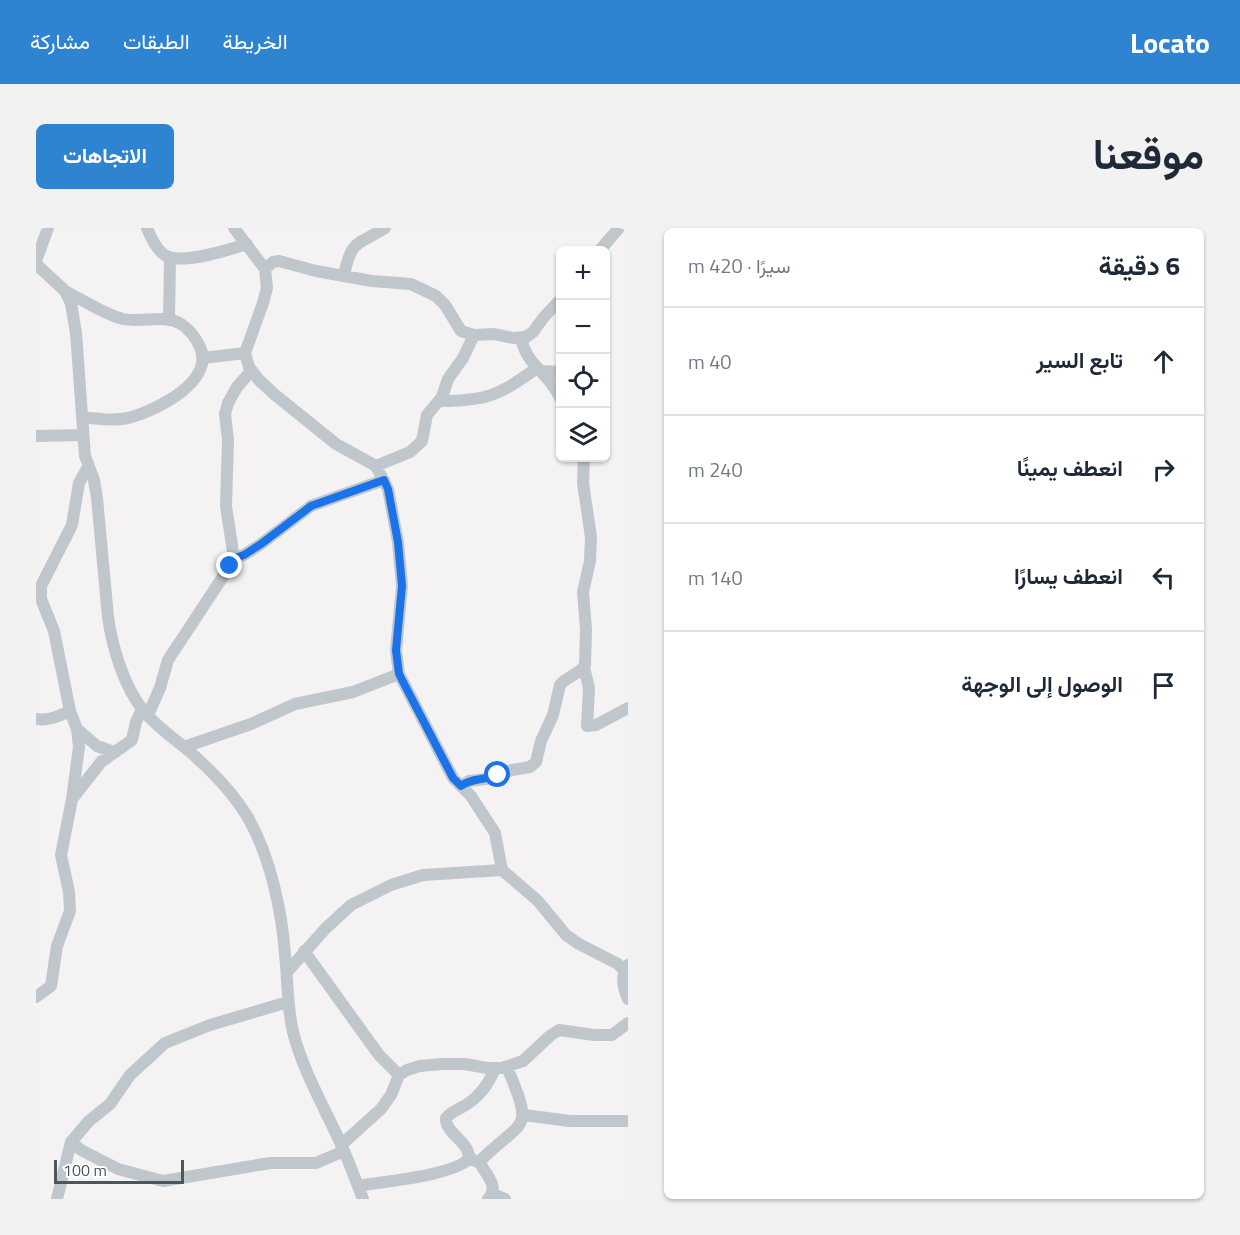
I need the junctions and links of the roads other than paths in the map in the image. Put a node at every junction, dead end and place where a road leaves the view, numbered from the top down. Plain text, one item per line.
1 (48, 228) edge
2 (147, 228) edge
3 (385, 228) edge
4 (619, 228) edge
5 (237, 230) edge
6 (247, 244) junction
7 (603, 246) edge
8 (37, 256) edge
9 (170, 258) junction
10 (265, 269) junction
11 (344, 275) junction
12 (65, 291) junction
13 (556, 305) edge
14 (169, 320) junction
15 (474, 335) junction
16 (521, 338) junction
17 (245, 352) junction
18 (203, 358) junction
19 (539, 370) junction
20 (251, 371) junction
21 (556, 372) edge
22 (556, 390) edge
23 (440, 401) junction
24 (83, 417) junction
25 (83, 435) junction
26 (36, 436) edge
27 (583, 464) edge
28 (376, 466) junction
29 (88, 467) junction
30 (384, 480) junction
31 (232, 559) junction
32 (38, 584) edge
33 (584, 667) junction
34 (399, 674) junction
35 (628, 708) edge
36 (70, 711) junction
37 (145, 712) junction
38 (36, 719) edge
39 (77, 729) junction
40 (184, 747) junction
41 (114, 752) junction
42 (461, 786) junction
43 (72, 799) junction
44 (502, 870) junction
45 (304, 951) junction
46 (626, 967) edge
47 (287, 972) junction
48 (36, 997) edge
49 (628, 999) edge
50 (288, 1002) junction
51 (628, 1023) edge
52 (501, 1067) junction
53 (399, 1075) junction
54 (524, 1115) junction
55 (628, 1121) edge
56 (71, 1142) junction
57 (343, 1148) junction
58 (474, 1160) junction
59 (358, 1186) junction
60 (496, 1197) edge
61 (57, 1199) edge
62 (363, 1199) edge

1 - 8 street
2 - 9 street
3 - 11 street
4 - 7 street
5 - 6 street
6 - 9 street
6 - 10 street
8 - 12 street
9 - 14 street
10 - 11 street
10 - 17 street
11 - 15 street
12 - 14 street
12 - 24 street
13 - 16 street
14 - 18 street
15 - 16 street
15 - 23 street
16 - 19 street
17 - 18 street
17 - 20 street
18 - 24 street
19 - 21 street
19 - 22 street
19 - 23 street
20 - 28 street
20 - 31 street
23 - 28 street
24 - 25 street
25 - 26 street
25 - 29 street
27 - 33 street
28 - 30 street
29 - 32 street
29 - 37 street
30 - 31 street
30 - 34 street
31 - 37 street
32 - 36 street
33 - 35 street
33 - 42 street
34 - 40 street
34 - 42 street
36 - 38 street
36 - 39 street
37 - 40 street
37 - 41 street
39 - 41 street
39 - 43 street
40 - 47 street
41 - 43 street
42 - 44 street
43 - 48 street
44 - 45 street
44 - 46 street
45 - 47 street
45 - 53 street
46 - 49 street
47 - 50 street
50 - 56 street
50 - 57 street
51 - 52 street
52 - 53 street
52 - 54 street
52 - 58 street
53 - 57 street
54 - 55 street
54 - 58 street
56 - 57 street
56 - 61 street
57 - 59 street
58 - 59 street
58 - 60 street
59 - 62 street

